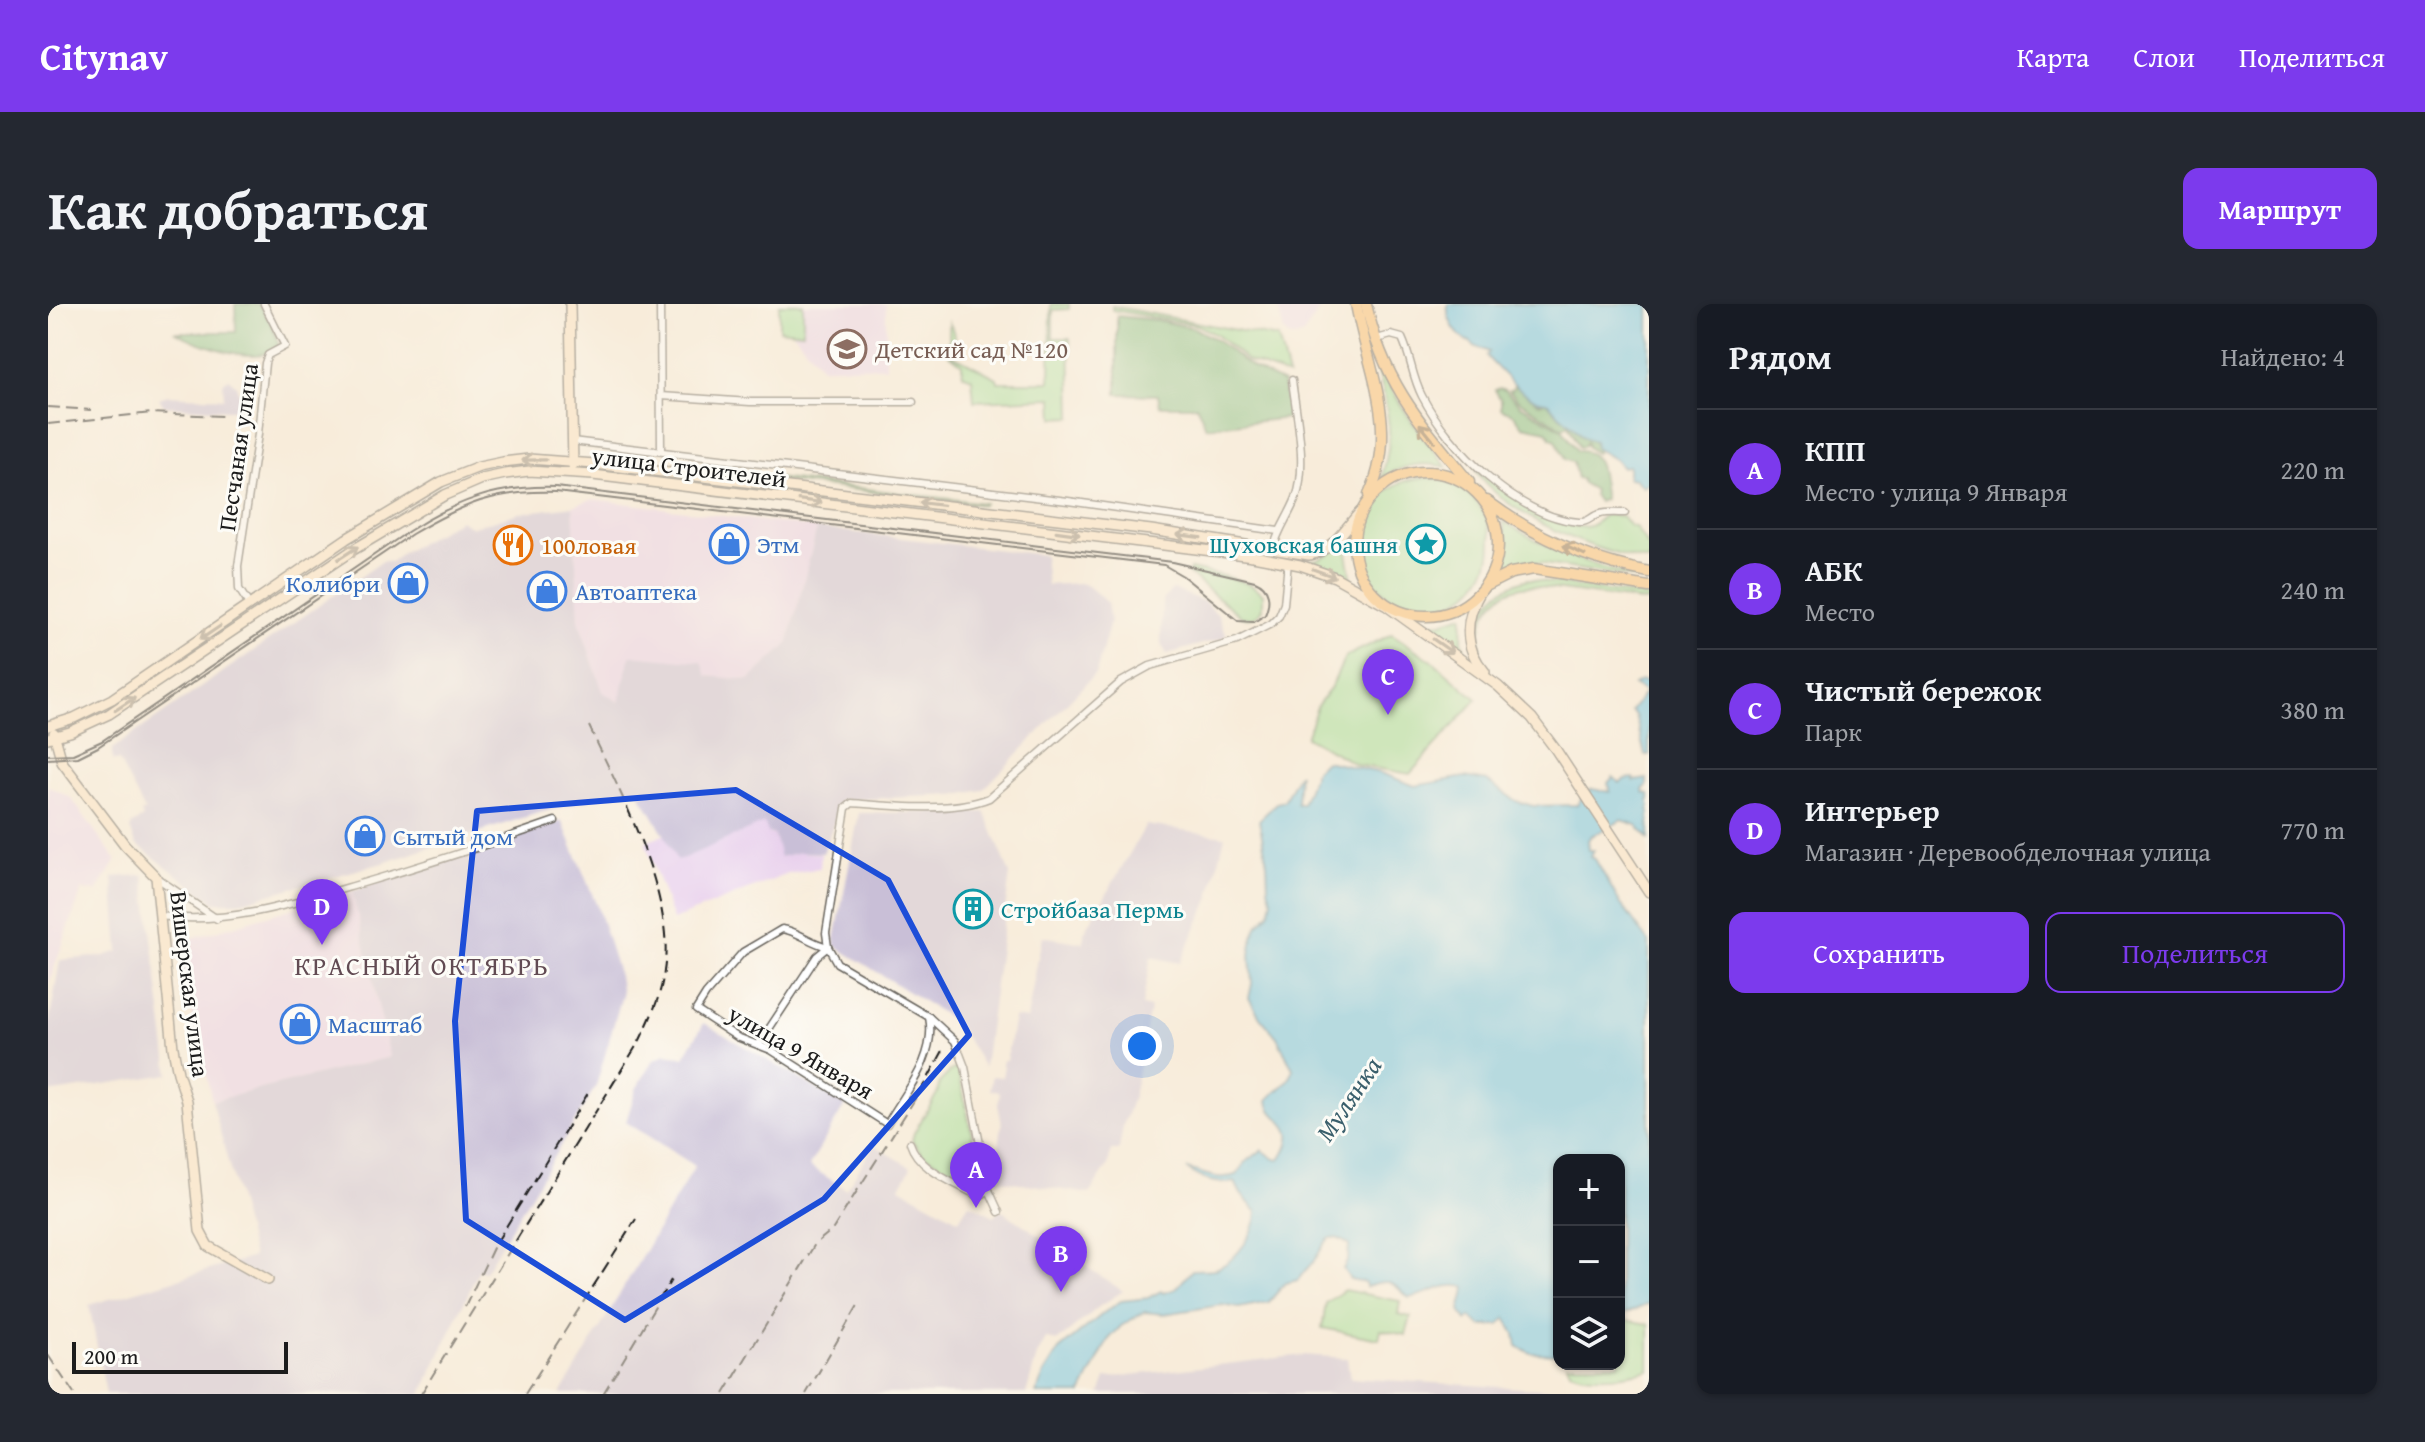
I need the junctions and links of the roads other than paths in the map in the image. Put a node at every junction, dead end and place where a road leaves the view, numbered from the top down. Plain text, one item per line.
1 (264, 304) edge
2 (570, 304) edge
3 (660, 304) edge
4 (1356, 304) edge
5 (1366, 304) edge
6 (1377, 339) junction
7 (1292, 380) dead end
8 (661, 396) junction
9 (913, 402) dead end
10 (572, 441) junction
11 (661, 451) junction
12 (572, 462) junction
13 (575, 474) junction
14 (1479, 495) junction
15 (1361, 510) junction
16 (1625, 513) dead end
17 (1278, 531) junction
18 (1273, 549) junction
19 (1288, 562) junction
20 (1649, 572) edge
21 (1649, 587) edge
22 (1482, 589) junction
23 (250, 606) junction
24 (1387, 606) junction
25 (1498, 686) junction
26 (50, 726) edge
27 (51, 738) edge
28 (555, 821) dead end
29 (156, 877) junction
30 (1649, 892) edge
31 (160, 916) junction
32 (217, 919) junction
33 (828, 947) junction
34 (929, 1017) junction
35 (759, 1044) junction
36 (910, 1143) dead end
37 (989, 1190) junction
38 (999, 1212) dead end
39 (268, 1280) dead end

1 - 23 street, Песчаная улица
2 - 10 main road
3 - 8 street
4 - 15 main road
5 - 6 main road
14 -> 6 main road
6 - 16 street
7 - 17 street
8 - 9 street
8 - 11 street
10 - 11 street
10 - 12 main road
11 - 17 street
12 - 13 main road
18 -> 12 main road, улица Строителей
12 -> 23 main road, улица Строителей
13 -> 19 main road, улица Строителей
27 -> 13 main road, улица Строителей
14 - 15 main road
20 -> 14 main road
14 - 22 main road
15 - 18 main road, улица Строителей
15 - 24 main road
17 - 18 street
19 -> 24 main road, улица Строителей
19 - 33 street
21 - 22 main road
22 - 24 main road
22 - 25 main road
23 -> 26 main road, улица Строителей
24 -> 25 main road, улица Строителей
25 - 30 main road
26 - 27 main road, Вишерская улица
27 - 29 main road, Вишерская улица
28 - 32 street
29 - 31 main road, Вишерская улица
29 - 32 street
31 - 32 street
31 - 39 main road, Вишерская улица
33 - 34 street
33 - 35 street
33 - 35 street, улица 9 Января
34 - 35 street, улица 9 Января
34 - 37 street
36 - 37 street
37 - 38 street

